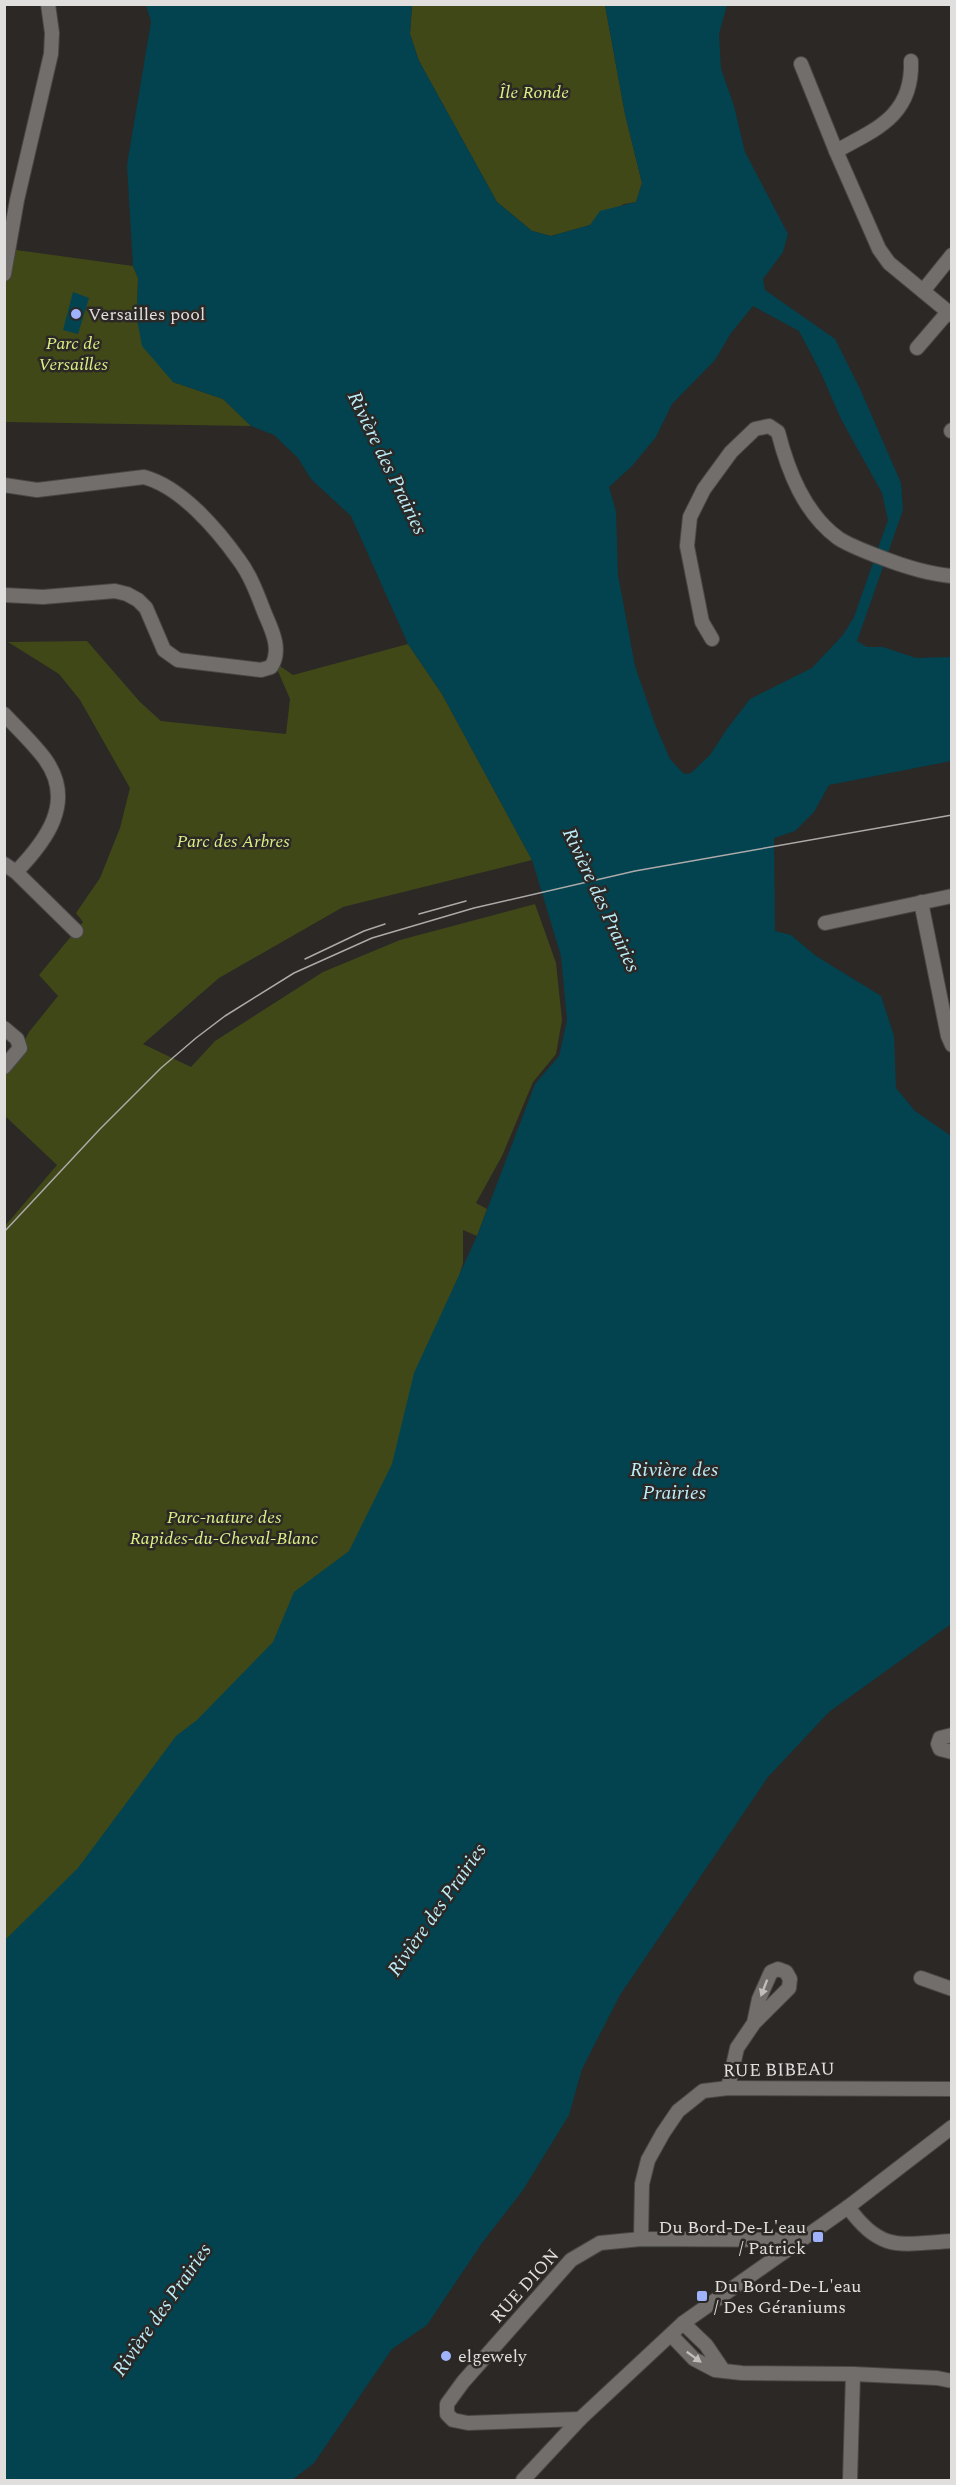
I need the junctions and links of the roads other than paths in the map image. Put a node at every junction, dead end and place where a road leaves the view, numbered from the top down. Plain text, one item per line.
1 (48, 4) edge
2 (911, 61) dead end
3 (801, 64) dead end
4 (836, 151) junction
5 (951, 255) edge
6 (4, 274) edge
7 (923, 291) junction
8 (950, 314) edge
9 (917, 348) dead end
10 (4, 485) edge
11 (951, 576) edge
12 (4, 595) edge
13 (712, 639) dead end
14 (4, 714) edge
15 (10, 868) edge
16 (951, 896) edge
17 (921, 902) junction
18 (825, 923) dead end
19 (76, 931) dead end
20 (4, 1028) edge
21 (951, 1045) edge
22 (6, 1062) edge
23 (951, 1735) edge
24 (951, 1752) edge
25 (921, 1978) dead end
26 (951, 1989) edge
27 (754, 2023) dead end
28 (728, 2088) junction
29 (951, 2089) edge
30 (951, 2127) edge
31 (848, 2207) junction
32 (641, 2239) junction
33 (801, 2240) junction
34 (951, 2241) edge
35 (683, 2323) junction
36 (671, 2335) junction
37 (723, 2370) junction
38 (853, 2374) junction
39 (951, 2381) edge
40 (580, 2419) junction
41 (523, 2481) edge
42 (850, 2481) edge

1 - 6 street
2 - 4 street
3 - 4 street
4 - 7 street
5 - 7 street
7 - 8 street
8 - 9 street
10 - 12 street
11 - 13 street
14 - 15 street
15 - 19 street
16 - 17 street
17 - 18 street
17 - 21 street
20 - 22 street
23 - 24 street
25 - 26 street
27 - 28 street
28 - 29 street, RUE BIBEAU
28 - 32 street, RUE BIBEAU
30 - 31 street
31 - 33 street
31 - 34 street
32 - 33 street, RUE DION
32 - 40 street, RUE DION
33 - 35 street
35 - 36 street
35 - 37 street
36 -> 37 street
36 - 40 street
37 - 38 street
38 - 39 street
38 - 42 street
40 - 41 street

